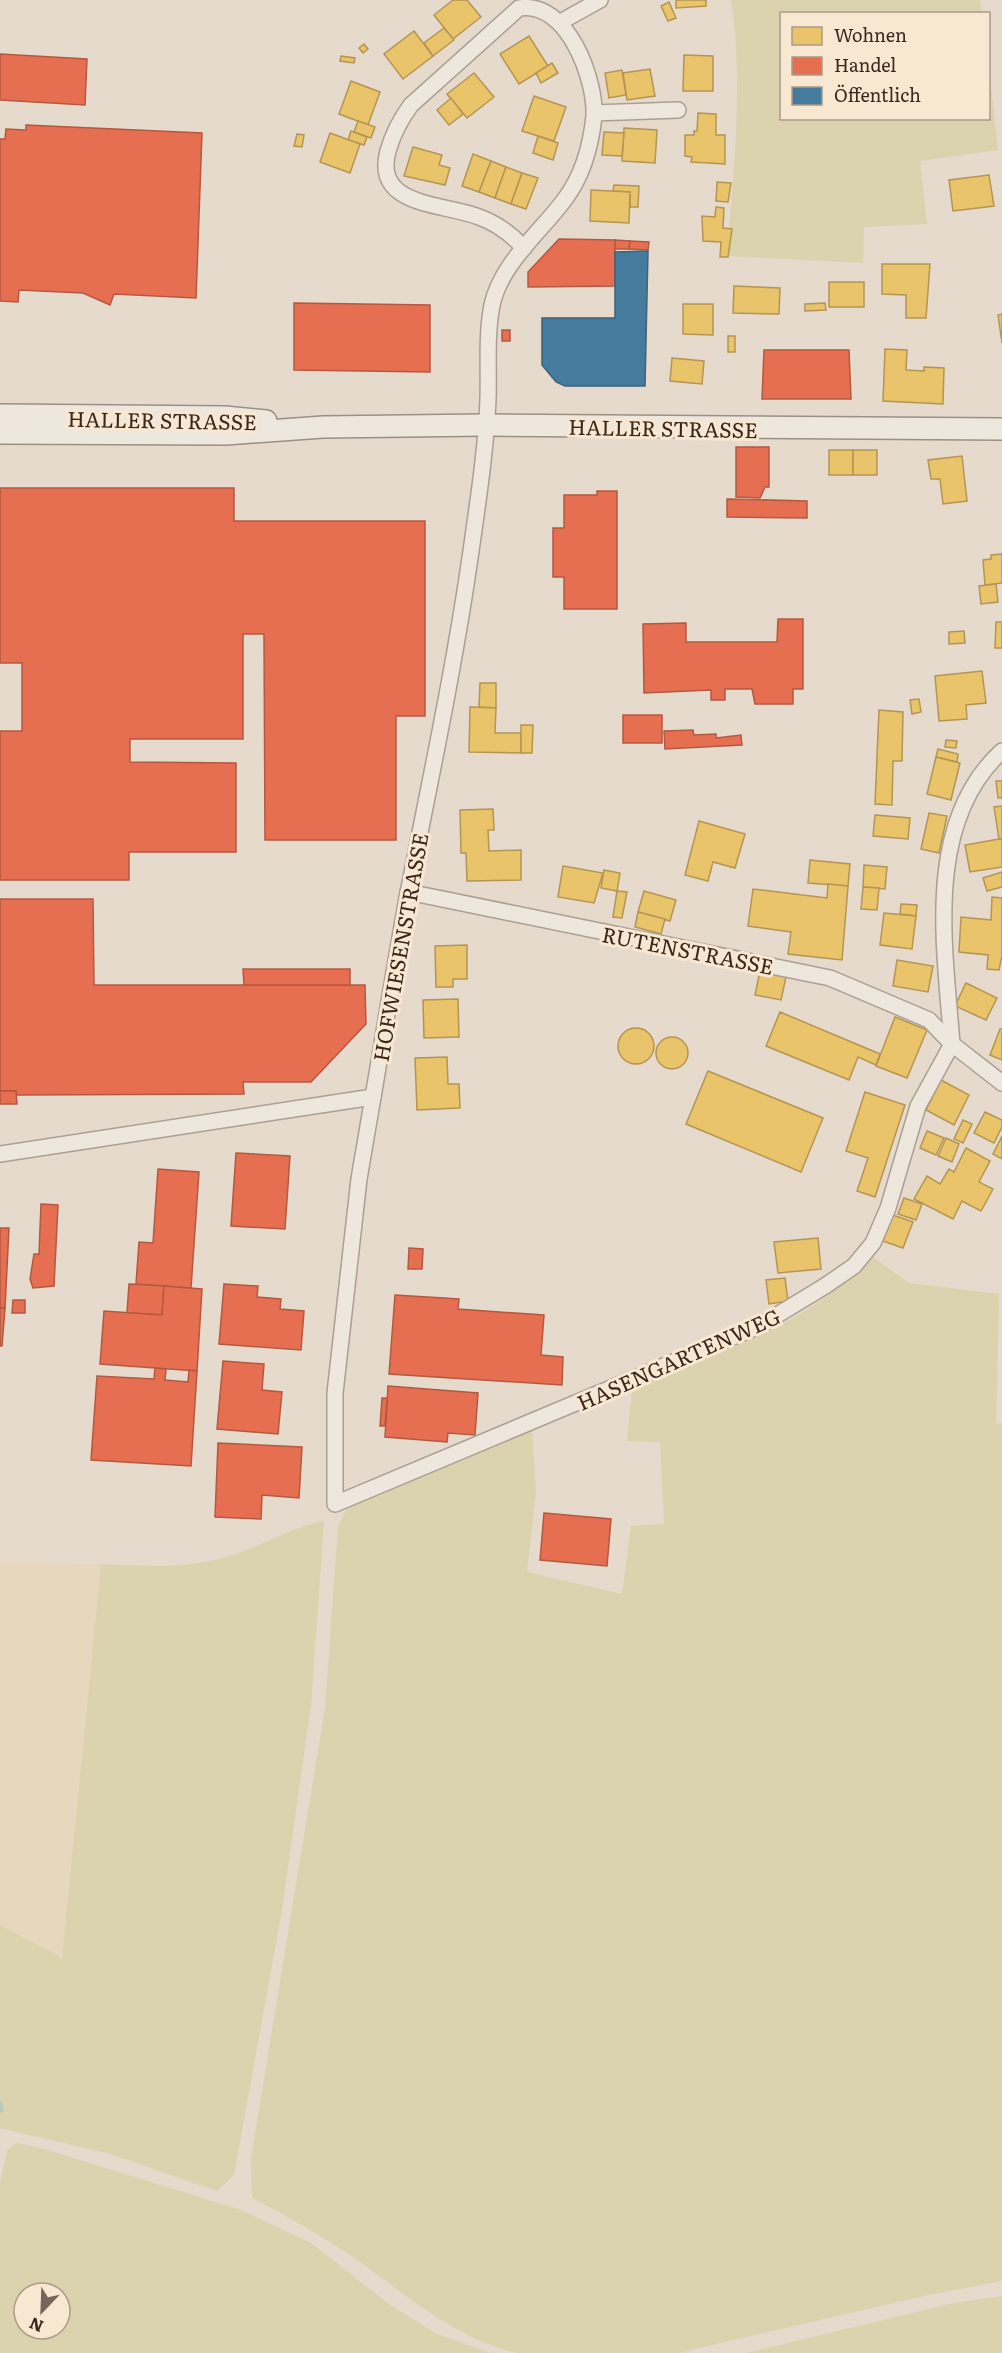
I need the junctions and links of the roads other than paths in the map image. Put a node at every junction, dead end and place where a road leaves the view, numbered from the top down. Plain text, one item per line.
1 (600, 0) edge
2 (549, 3) edge
3 (564, 20) junction
4 (678, 110) dead end
5 (594, 113) junction
6 (524, 248) junction
7 (0, 416) edge
8 (486, 425) junction
9 (323, 427) junction
10 (1002, 429) edge
11 (0, 433) edge
12 (1002, 751) edge
13 (408, 892) junction
14 (952, 1044) junction
15 (1002, 1083) edge
16 (373, 1097) junction
17 (0, 1154) edge
18 (335, 1504) joint

1 - 3 street
2 - 3 street
2 - 6 street
3 - 5 street, HOFWIESENSTRASSE
4 - 5 street
5 - 6 street, HOFWIESENSTRASSE
6 - 8 street, HOFWIESENSTRASSE
7 - 9 main road, HALLER STRASSE
8 - 9 main road, HALLER STRASSE
8 - 10 main road, HALLER STRASSE
8 - 13 street, HOFWIESENSTRASSE
9 - 11 main road, HALLER STRASSE
12 - 14 street
13 - 14 street, RUTENSTRASSE
13 - 16 street, HOFWIESENSTRASSE
14 - 15 street, RUTENSTRASSE
14 - 18 street, HASENGARTENWEG
16 - 17 street
16 - 18 street, HOFWIESENSTRASSE

